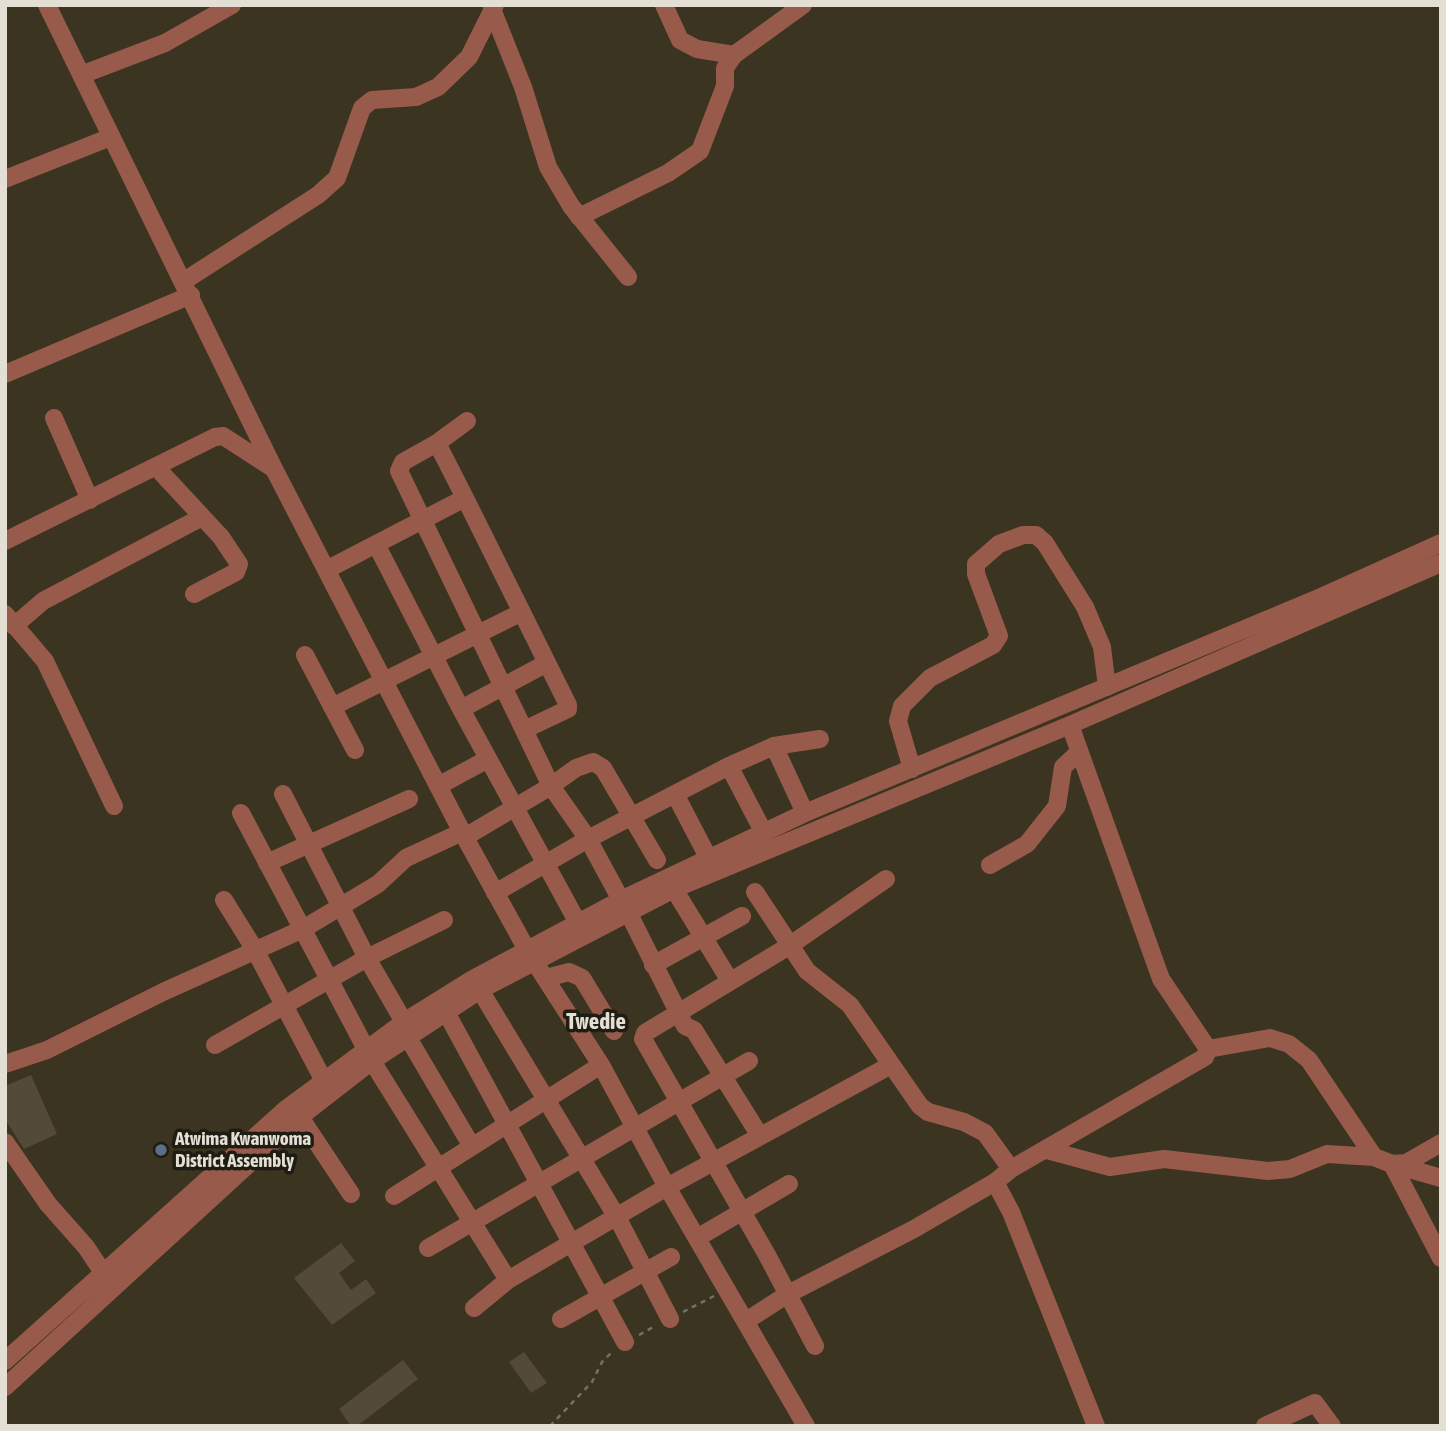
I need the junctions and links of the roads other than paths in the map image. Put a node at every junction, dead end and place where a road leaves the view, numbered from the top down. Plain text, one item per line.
1 (47, 5) edge
2 (232, 5) edge
3 (664, 5) edge
4 (803, 5) edge
5 (494, 7) edge
6 (734, 55) junction
7 (81, 75) junction
8 (111, 137) junction
9 (5, 179) edge
10 (579, 217) junction
11 (628, 277) dead end
12 (187, 288) junction
13 (5, 374) edge
14 (54, 418) dead end
15 (467, 421) dead end
16 (438, 443) junction
17 (157, 468) junction
18 (274, 468) junction
19 (465, 498) junction
20 (90, 500) junction
21 (202, 517) junction
22 (423, 521) junction
23 (5, 541) edge
24 (376, 544) junction
25 (1441, 544) edge
26 (1441, 563) edge
27 (328, 569) junction
28 (194, 594) dead end
29 (522, 612) junction
30 (10, 620) edge
31 (476, 635) junction
32 (435, 654) junction
33 (304, 655) dead end
34 (547, 663) junction
35 (384, 681) junction
36 (503, 687) junction
37 (1107, 687) junction
38 (332, 708) junction
39 (461, 709) junction
40 (1070, 725) junction
41 (524, 730) junction
42 (820, 739) dead end
43 (774, 746) junction
44 (355, 750) dead end
45 (1078, 753) junction
46 (488, 759) junction
47 (729, 766) junction
48 (912, 769) junction
49 (438, 786) junction
50 (551, 786) junction
51 (284, 794) dead end
52 (675, 794) junction
53 (409, 799) dead end
54 (114, 806) dead end
55 (514, 807) junction
56 (241, 813) dead end
57 (806, 813) junction
58 (631, 817) junction
59 (765, 833) junction
60 (463, 834) junction
61 (588, 839) junction
62 (308, 844) junction
63 (709, 859) junction
64 (657, 860) dead end
65 (267, 863) junction
66 (546, 864) junction
67 (990, 865) dead end
68 (886, 879) dead end
69 (674, 889) junction
70 (755, 892) dead end
71 (495, 893) junction
72 (224, 900) dead end
73 (624, 906) junction
74 (341, 907) junction
75 (742, 916) dead end
76 (444, 920) dead end
77 (578, 923) junction
78 (303, 929) junction
79 (704, 939) junction
80 (789, 946) junction
81 (255, 950) junction
82 (530, 955) junction
83 (367, 958) junction
84 (653, 965) junction
85 (546, 978) junction
86 (329, 980) junction
87 (730, 981) junction
88 (480, 990) junction
89 (284, 1005) junction
90 (446, 1012) junction
91 (677, 1013) junction
92 (406, 1029) junction
93 (614, 1031) dead end
94 (215, 1045) dead end
95 (1208, 1049) junction
96 (369, 1055) junction
97 (749, 1061) dead end
98 (5, 1064) edge
99 (601, 1065) junction
100 (891, 1065) junction
101 (723, 1076) junction
102 (324, 1081) junction
103 (546, 1100) junction
104 (679, 1101) junction
105 (300, 1117) junction
106 (508, 1123) junction
107 (634, 1126) junction
108 (760, 1136) junction
109 (1441, 1143) edge
110 (471, 1145) junction
111 (7, 1149) edge
112 (1047, 1150) junction
113 (581, 1156) junction
114 (1374, 1157) junction
115 (716, 1163) junction
116 (1392, 1164) junction
117 (436, 1166) junction
118 (1011, 1169) junction
119 (1441, 1178) edge
120 (540, 1181) junction
121 (995, 1182) junction
122 (789, 1184) dead end
123 (667, 1187) junction
124 (351, 1194) dead end
125 (394, 1196) dead end
126 (742, 1211) junction
127 (618, 1219) junction
128 (471, 1222) junction
129 (697, 1238) junction
130 (573, 1243) junction
131 (428, 1248) dead end
132 (671, 1257) dead end
133 (1441, 1258) edge
134 (644, 1270) junction
135 (104, 1274) junction
136 (508, 1280) junction
137 (788, 1294) junction
138 (601, 1296) junction
139 (474, 1308) dead end
140 (561, 1319) dead end
141 (670, 1319) dead end
142 (746, 1321) junction
143 (625, 1342) dead end
144 (815, 1346) dead end
145 (5, 1361) edge
146 (5, 1387) edge
147 (806, 1426) edge
148 (1096, 1426) edge
149 (1265, 1426) edge
150 (1332, 1426) edge

1 - 7 street
2 - 7 street
3 - 6 street
4 - 6 street
5 - 10 street
5 - 12 street
6 - 10 street
7 - 8 street
8 - 9 street
8 - 12 street
10 - 11 street
12 - 13 street
12 - 18 street
14 - 20 street
15 - 16 street
16 - 19 street
16 - 22 street
17 - 18 street
17 - 20 street
17 - 21 street
18 - 27 street
19 - 22 street
19 - 29 street
20 - 23 street
21 - 28 street
21 - 30 street
22 - 24 street
22 - 31 street
24 - 27 street
24 - 32 street
25 - 37 street
26 - 40 street
27 - 35 street
29 - 31 street
29 - 34 street
30 - 54 street
31 - 32 street
31 - 36 street
32 - 35 street
32 - 39 street
33 - 38 street
34 - 36 street
34 - 41 street
35 - 38 street
35 - 49 street
36 - 39 street
36 - 41 street
37 - 48 street
37 - 48 street
38 - 44 street
39 - 46 street
40 - 45 street
40 - 69 street
41 - 50 street
42 - 43 street
43 - 47 street
43 - 57 street
45 - 67 street
45 - 95 street
46 - 49 street
46 - 55 street
47 - 52 street
47 - 59 street
48 - 57 street
49 - 60 street
50 - 55 street
50 - 58 street
50 - 61 street
51 - 62 street
52 - 58 street
52 - 63 street
53 - 62 street
55 - 60 street
55 - 66 street
56 - 65 street
57 - 59 street
58 - 61 street
58 - 64 street
59 - 63 street
60 - 71 street
60 - 74 street
61 - 66 street
61 - 73 street
62 - 65 street
62 - 74 street
63 - 73 street
65 - 78 street
66 - 71 street
66 - 77 street
68 - 80 street
69 - 73 street
69 - 79 street
70 - 80 street
71 - 82 street
72 - 81 street
73 - 77 street
73 - 82 street
73 - 84 street
74 - 78 street
74 - 83 street
75 - 79 street
76 - 83 street
77 - 82 street
78 - 81 street
78 - 86 street
79 - 84 street
79 - 87 street
80 - 87 street
80 - 100 street
81 - 89 street
81 - 98 street
82 - 85 street
82 - 88 street
82 - 92 street
83 - 86 street
83 - 92 street
84 - 91 street
85 - 93 street
85 - 99 street
86 - 89 street
86 - 96 street
87 - 91 street
88 - 90 street
88 - 103 street
89 - 94 street
89 - 102 street
90 - 92 street
90 - 106 street
91 - 101 street
91 - 104 street
92 - 96 street
92 - 110 street
95 - 112 street
95 - 114 street
96 - 102 street
96 - 105 street
96 - 117 street
97 - 101 street
99 - 103 street
99 - 107 street
100 - 108 street
100 - 118 street
101 - 104 street
101 - 108 street
102 - 135 street
103 - 106 street
103 - 113 street
104 - 107 street
104 - 115 street
105 - 124 street
105 - 146 street
106 - 110 street
106 - 120 street
107 - 113 street
107 - 123 street
108 - 115 street
109 - 116 street
110 - 117 street
111 - 135 street
112 - 114 street
112 - 118 street
113 - 120 street
113 - 127 street
114 - 116 street
115 - 123 street
115 - 126 street
116 - 119 street
116 - 133 street
117 - 125 street
117 - 128 street
118 - 121 street
120 - 128 street
120 - 130 street
121 - 137 street
121 - 148 street
122 - 126 street
123 - 127 street
123 - 129 street
126 - 129 street
126 - 137 street
127 - 130 street
127 - 134 street
128 - 131 street
128 - 136 street
129 - 142 street
130 - 136 street
130 - 138 street
132 - 134 street
134 - 138 street
134 - 141 street
135 - 145 street
136 - 139 street
137 - 142 street
137 - 144 street
138 - 140 street
138 - 143 street
142 - 147 street
149 - 150 street

